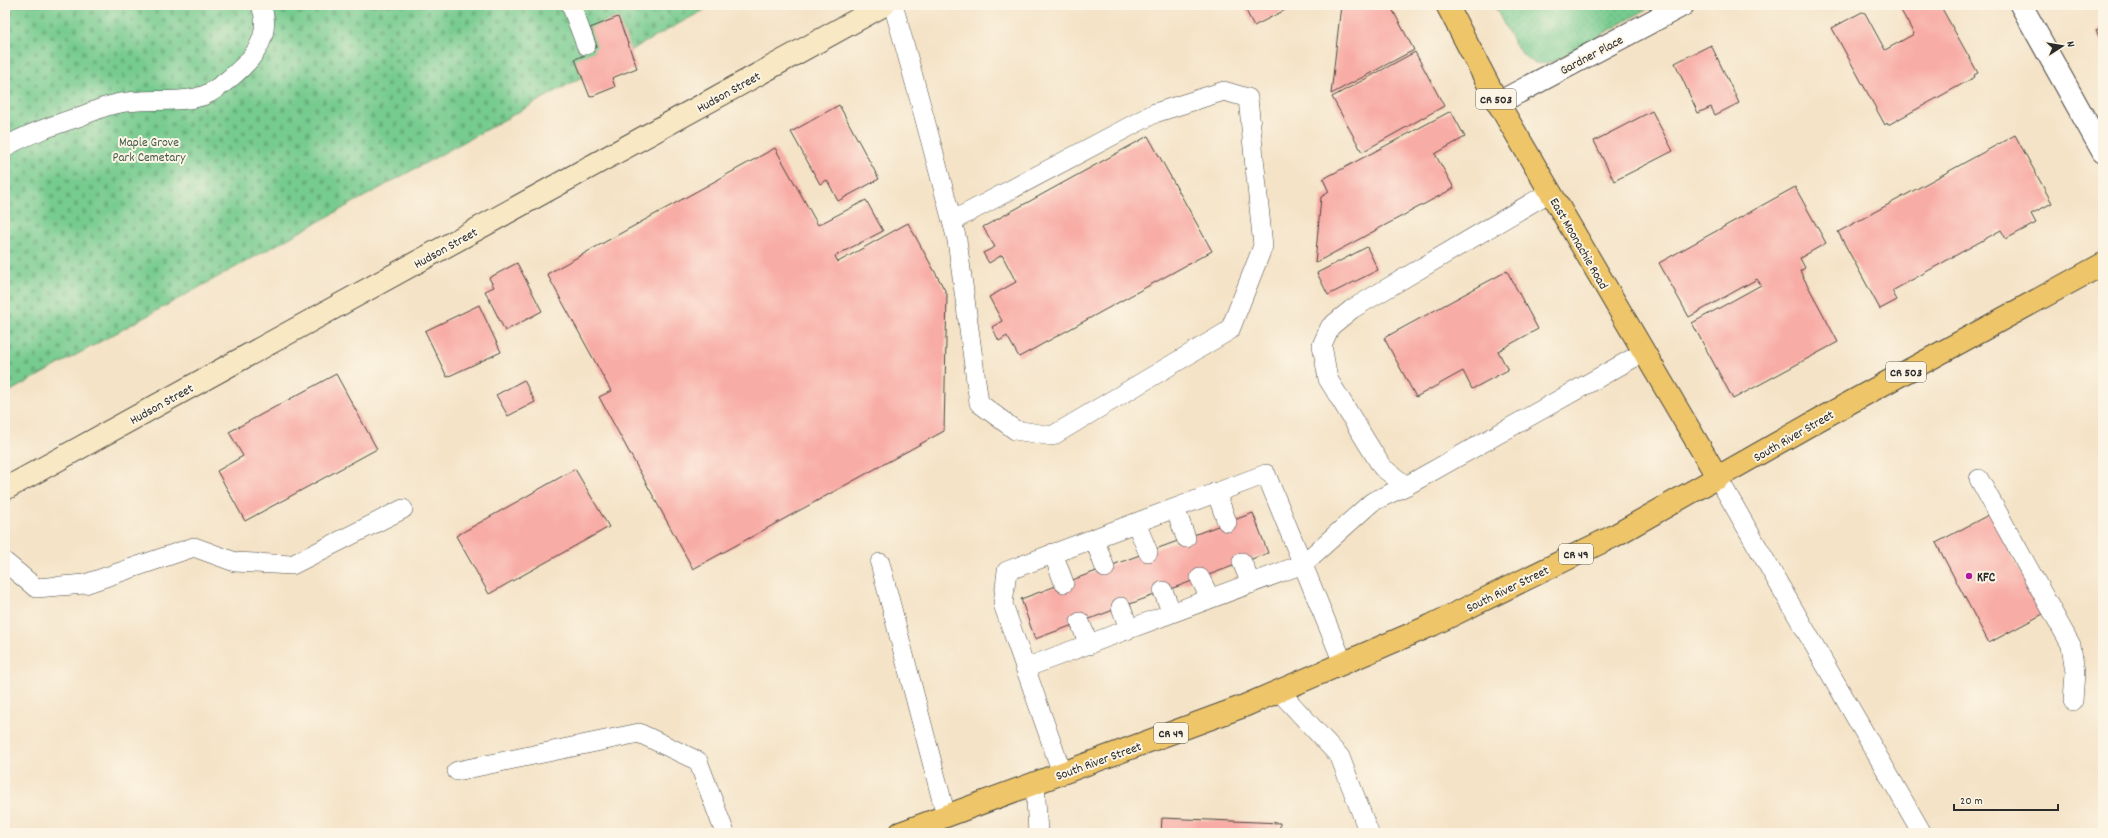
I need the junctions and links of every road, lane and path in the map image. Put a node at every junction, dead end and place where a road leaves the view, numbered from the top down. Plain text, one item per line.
1 (261, 5) edge
2 (571, 5) edge
3 (884, 5) edge
4 (893, 5) edge
5 (1447, 5) edge
6 (1684, 5) edge
7 (2021, 5) edge
8 (586, 45) dead end
9 (1498, 102) junction
10 (5, 147) edge
11 (2103, 152) edge
12 (1550, 192) junction
13 (952, 221) junction
14 (2103, 264) edge
15 (1644, 352) junction
16 (1718, 478) junction
17 (1980, 479) dead end
18 (1406, 486) junction
19 (5, 489) edge
20 (1216, 492) junction
21 (1175, 508) junction
22 (403, 509) dead end
23 (1227, 522) dead end
24 (1136, 523) junction
25 (1094, 538) junction
26 (1186, 538) dead end
27 (1148, 552) dead end
28 (1053, 553) junction
29 (5, 562) edge
30 (1242, 562) dead end
31 (880, 563) dead end
32 (1303, 564) junction
33 (1105, 568) dead end
34 (1200, 578) dead end
35 (1064, 583) dead end
36 (1251, 584) junction
37 (1163, 591) dead end
38 (1210, 598) junction
39 (1121, 607) dead end
40 (1172, 613) junction
41 (1080, 622) dead end
42 (1129, 629) junction
43 (1089, 645) junction
44 (1343, 663) junction
45 (1025, 668) junction
46 (1279, 691) junction
47 (2073, 701) dead end
48 (457, 771) dead end
49 (1062, 773) junction
50 (1035, 783) junction
51 (946, 816) junction
52 (725, 833) edge
53 (900, 833) edge
54 (1038, 833) edge
55 (1370, 833) edge
56 (1922, 833) edge

1 - 10 lane
2 - 8 lane
3 - 19 main road, Hudson Street
4 - 13 lane
5 - 9 main road, East Moonachie Road / CR 503
6 - 9 street, Gardner Place
7 - 11 street
9 - 12 main road, East Moonachie Road / CR 503
12 - 15 main road, East Moonachie Road / CR 503
12 - 18 lane
13 - 13 lane
14 - 16 main road, South River Street / CR 503
15 - 16 main road, East Moonachie Road / CR 503
15 - 18 lane
16 - 44 main road, South River Street / CR 49
16 - 56 lane
17 - 47 lane
18 - 32 lane
20 - 21 lane
20 - 23 lane
20 - 32 lane
21 - 24 lane
21 - 26 lane
22 - 29 lane
24 - 25 lane
24 - 27 lane
25 - 28 lane
25 - 33 lane
28 - 35 lane
28 - 45 lane
30 - 36 lane
31 - 51 lane
32 - 36 lane
32 - 44 lane
34 - 38 lane
36 - 38 lane
37 - 40 lane
38 - 40 lane
39 - 42 lane
40 - 42 lane
41 - 43 lane
42 - 43 lane
43 - 45 lane
44 - 46 main road, South River Street / CR 49
45 - 49 lane
46 - 49 main road, South River Street / CR 49
46 - 55 lane
48 - 52 lane
49 - 50 main road, South River Street / CR 49
50 - 51 main road, South River Street / CR 49
50 - 54 lane
51 - 53 main road, South River Street / CR 49

